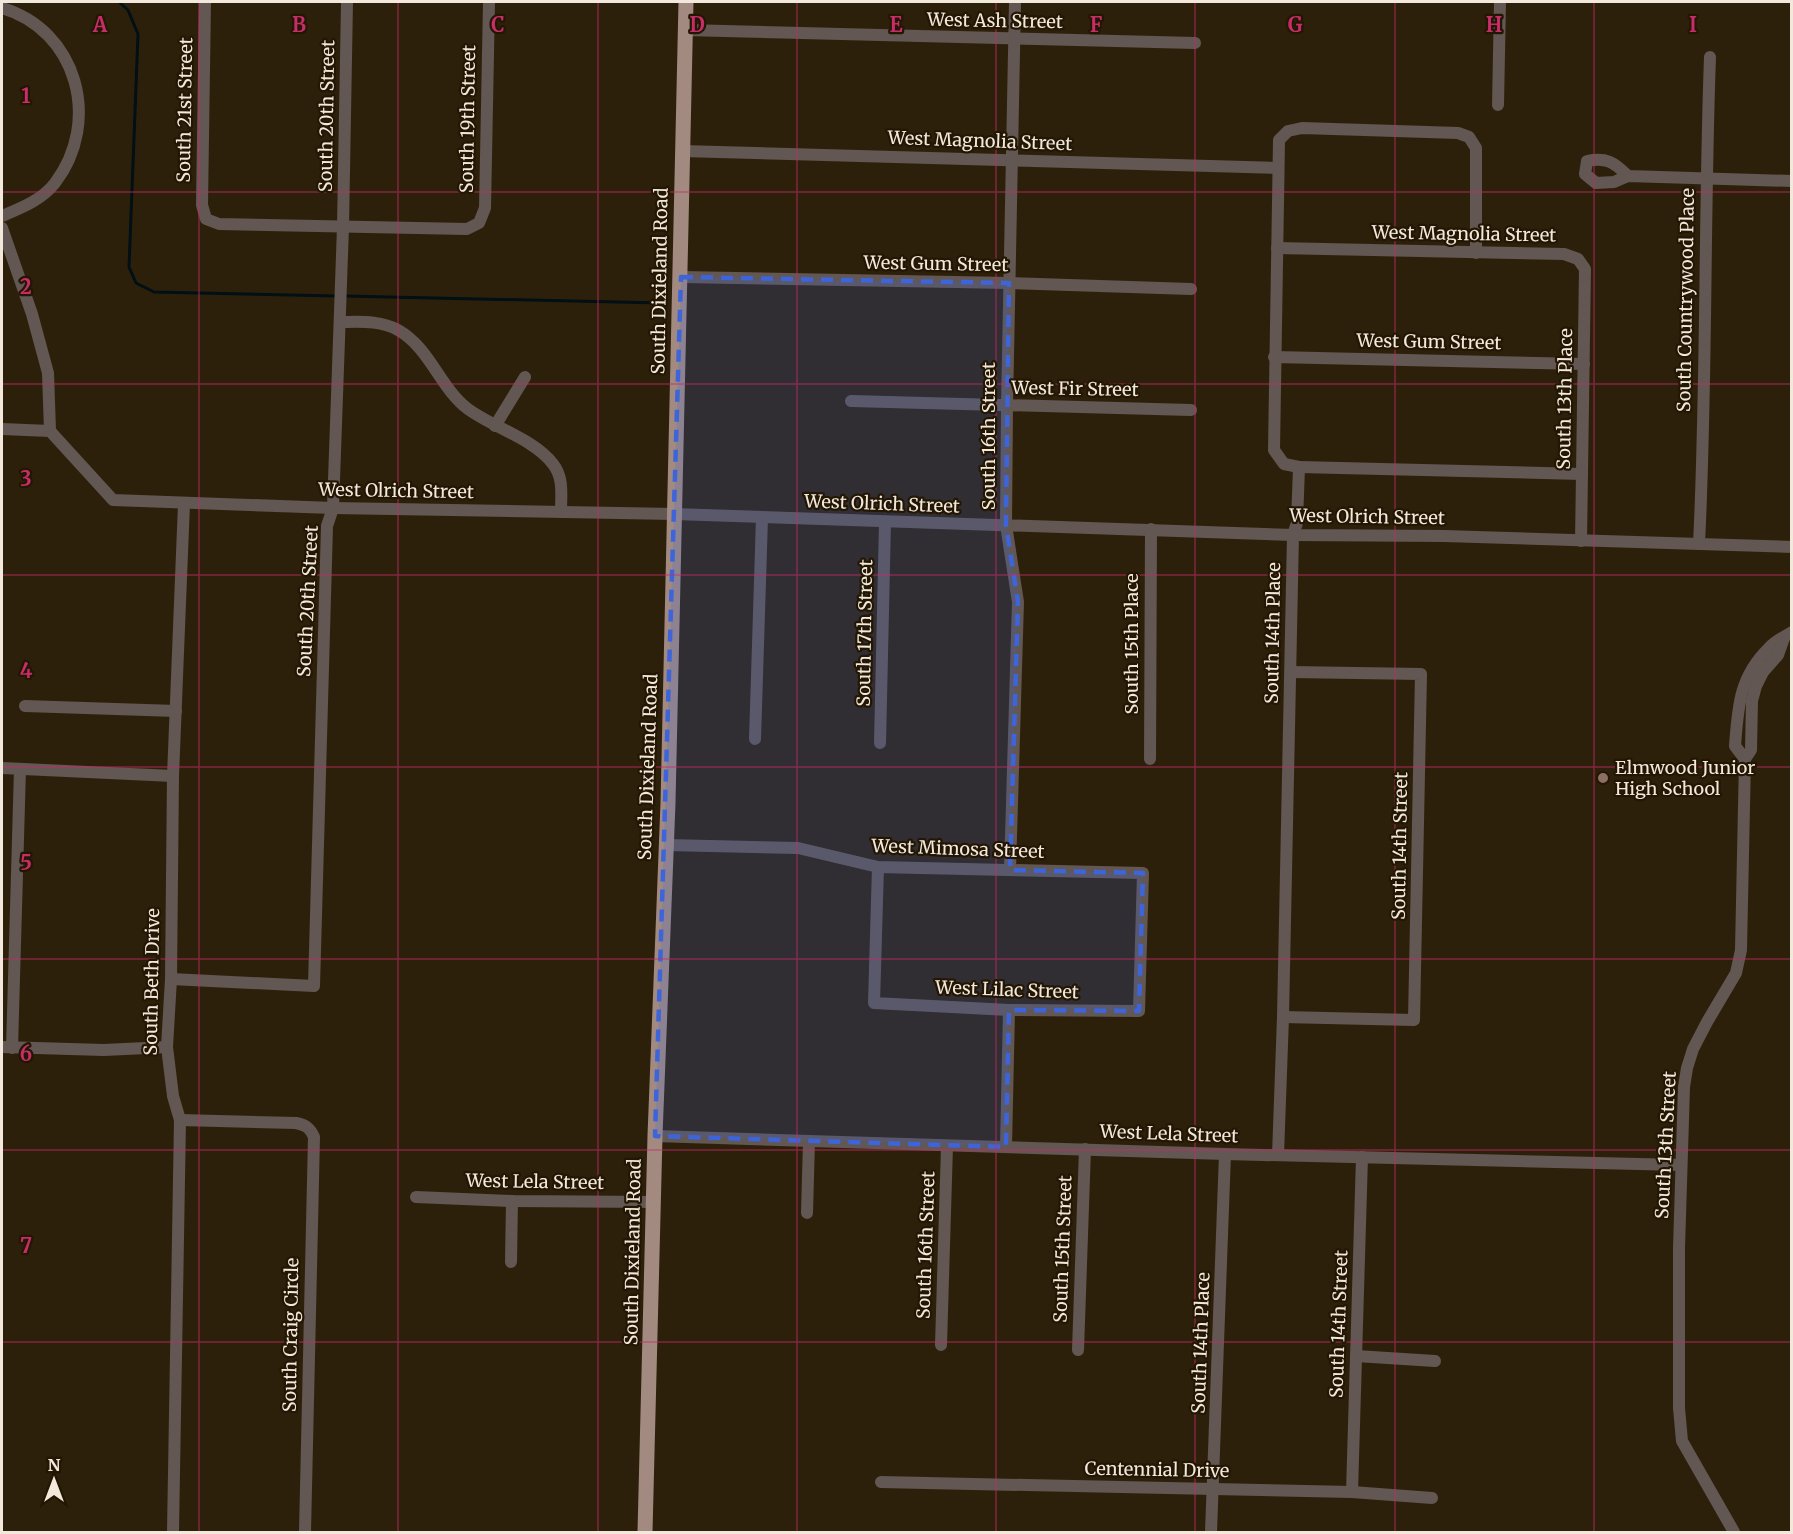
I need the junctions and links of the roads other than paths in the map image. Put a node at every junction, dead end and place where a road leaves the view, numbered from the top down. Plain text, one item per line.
1 (205, 2) edge
2 (347, 2) edge
3 (489, 2) edge
4 (686, 2) edge
5 (1015, 2) edge
6 (1500, 2) edge
7 (2, 8) edge
8 (685, 30) junction
9 (1014, 40) junction
10 (1195, 43) dead end
11 (1710, 57) dead end
12 (1498, 105) dead end
13 (682, 151) junction
14 (1012, 160) junction
15 (1277, 168) junction
16 (1628, 176) dead end
17 (1706, 178) junction
18 (1791, 181) edge
19 (2, 216) edge
20 (343, 227) junction
21 (2, 228) edge
22 (1277, 249) junction
23 (1476, 253) junction
24 (1578, 259) joint
25 (681, 277) junction
26 (1010, 283) junction
27 (1191, 290) dead end
28 (340, 322) junction
29 (1274, 357) junction
30 (1584, 364) junction
31 (525, 377) dead end
32 (851, 401) dead end
33 (1006, 406) junction
34 (1191, 410) dead end
35 (495, 426) junction
36 (2, 429) edge
37 (50, 431) junction
38 (1299, 467) junction
39 (1582, 474) junction
40 (184, 504) junction
41 (333, 508) junction
42 (561, 512) junction
43 (674, 514) junction
44 (762, 518) junction
45 (885, 522) junction
46 (1006, 525) junction
47 (1151, 529) junction
48 (1293, 535) junction
49 (1581, 541) junction
50 (1699, 544) junction
51 (1791, 547) edge
52 (1789, 638) edge
53 (1291, 672) junction
54 (26, 706) dead end
55 (176, 711) junction
56 (755, 739) dead end
57 (880, 743) dead end
58 (1150, 759) dead end
59 (2, 768) edge
60 (20, 769) junction
61 (173, 776) junction
62 (666, 845) junction
63 (878, 867) junction
64 (1010, 870) junction
65 (171, 979) junction
66 (1009, 1010) junction
67 (1139, 1011) joint
68 (1283, 1017) junction
69 (7, 1047) edge
70 (167, 1047) junction
71 (180, 1120) junction
72 (655, 1136) junction
73 (809, 1141) junction
74 (948, 1146) junction
75 (1006, 1147) junction
76 (1085, 1149) junction
77 (1225, 1154) junction
78 (1278, 1155) junction
79 (1362, 1158) junction
80 (1681, 1165) junction
81 (416, 1197) dead end
82 (512, 1201) junction
83 (654, 1202) junction
84 (807, 1213) dead end
85 (511, 1262) dead end
86 (941, 1345) dead end
87 (1078, 1350) dead end
88 (1356, 1356) junction
89 (1435, 1361) dead end
90 (881, 1482) dead end
91 (1214, 1489) junction
92 (1352, 1492) junction
93 (1432, 1498) dead end
94 (173, 1533) edge
95 (305, 1533) edge
96 (645, 1533) edge
97 (1211, 1533) edge
98 (1734, 1533) edge

1 - 20 street, South 21st Street
2 - 20 street, South 20th Street
3 - 20 street, South 19th Street
4 - 8 main road, South Dixieland Road
5 - 9 street, South 16th Street
6 - 12 street
7 - 19 street
8 - 9 street, West Ash Street
8 - 13 main road, South Dixieland Road
9 - 10 street, West Ash Street
9 - 14 street, South 16th Street
11 - 17 street, South Countrywood Place
13 - 14 street, West Magnolia Street
13 - 25 main road, South Dixieland Road
14 - 15 street, West Magnolia Street
14 - 26 street, South 16th Street
15 - 22 street
15 - 23 street
16 - 17 street
17 - 18 street
17 - 50 street, South Countrywood Place
20 - 28 street, South 20th Street
21 - 37 street
22 - 23 street, West Magnolia Street
22 - 29 street
23 - 24 street, West Magnolia Street
24 - 30 street, South 13th Place
25 - 26 street, West Gum Street
25 - 43 main road, South Dixieland Road
26 - 27 street, West Gum Street
26 - 33 street, South 16th Street
28 - 35 street
28 - 41 street, South 20th Street
29 - 30 street, West Gum Street
29 - 38 street
30 - 39 street, South 13th Place
31 - 35 street
32 - 33 street, West Fir Street
33 - 34 street, West Fir Street
33 - 46 street, South 16th Street
35 - 42 street
36 - 37 street
37 - 40 street, West Olrich Street
38 - 39 street
38 - 48 street, South 14th Place
39 - 49 street, South 13th Place
40 - 41 street, West Olrich Street
40 - 55 street, South Beth Drive
41 - 42 street, West Olrich Street
41 - 65 street, South 20th Street
42 - 43 street, West Olrich Street
43 - 44 street, West Olrich Street
43 - 62 main road, South Dixieland Road
44 - 45 street, West Olrich Street
44 - 56 street
45 - 46 street, West Olrich Street
45 - 57 street, South 17th Street
46 - 47 street, West Olrich Street
46 - 64 street, South 16th Street
47 - 48 street, West Olrich Street
47 - 58 street, South 15th Place
48 - 49 street, West Olrich Street
48 - 53 street, South 14th Place
49 - 50 street, West Olrich Street
50 - 51 street, West Olrich Street
52 - 80 street, South 13th Street
53 - 68 street, South 14th Place
53 - 68 street, South 14th Street
54 - 55 street
55 - 61 street, South Beth Drive
59 - 60 street
60 - 61 street
60 - 69 street
61 - 65 street, South Beth Drive
62 - 63 street, West Mimosa Street
62 - 72 main road, South Dixieland Road
63 - 64 street, West Mimosa Street
63 - 66 street, West Lilac Street
64 - 67 street, West Mimosa Street
65 - 70 street, South Beth Drive
66 - 67 street, West Lilac Street
66 - 75 street
68 - 78 street, South 14th Place
69 - 70 street
70 - 71 street, South Beth Drive
71 - 94 street, South Beth Drive
71 - 95 street, South Craig Circle
72 - 73 street, West Lela Street
72 - 83 main road, South Dixieland Road
73 - 74 street, West Lela Street
73 - 84 street
74 - 75 street, West Lela Street
74 - 86 street, South 16th Street
75 - 76 street, West Lela Street
76 - 77 street, West Lela Street
76 - 87 street, South 15th Street
77 - 78 street, West Lela Street
77 - 91 street, South 14th Place
78 - 79 street, West Lela Street
79 - 80 street, West Lela Street
79 - 88 street, South 14th Street
80 - 98 street, South 13th Street
81 - 82 street, West Lela Street
82 - 83 street, West Lela Street
82 - 85 street
83 - 96 main road, South Dixieland Road
88 - 89 street
88 - 92 street, South 14th Street
90 - 91 street, Centennial Drive
91 - 92 street, Centennial Drive
91 - 97 street, South 14th Place
92 - 93 street, Centennial Drive

